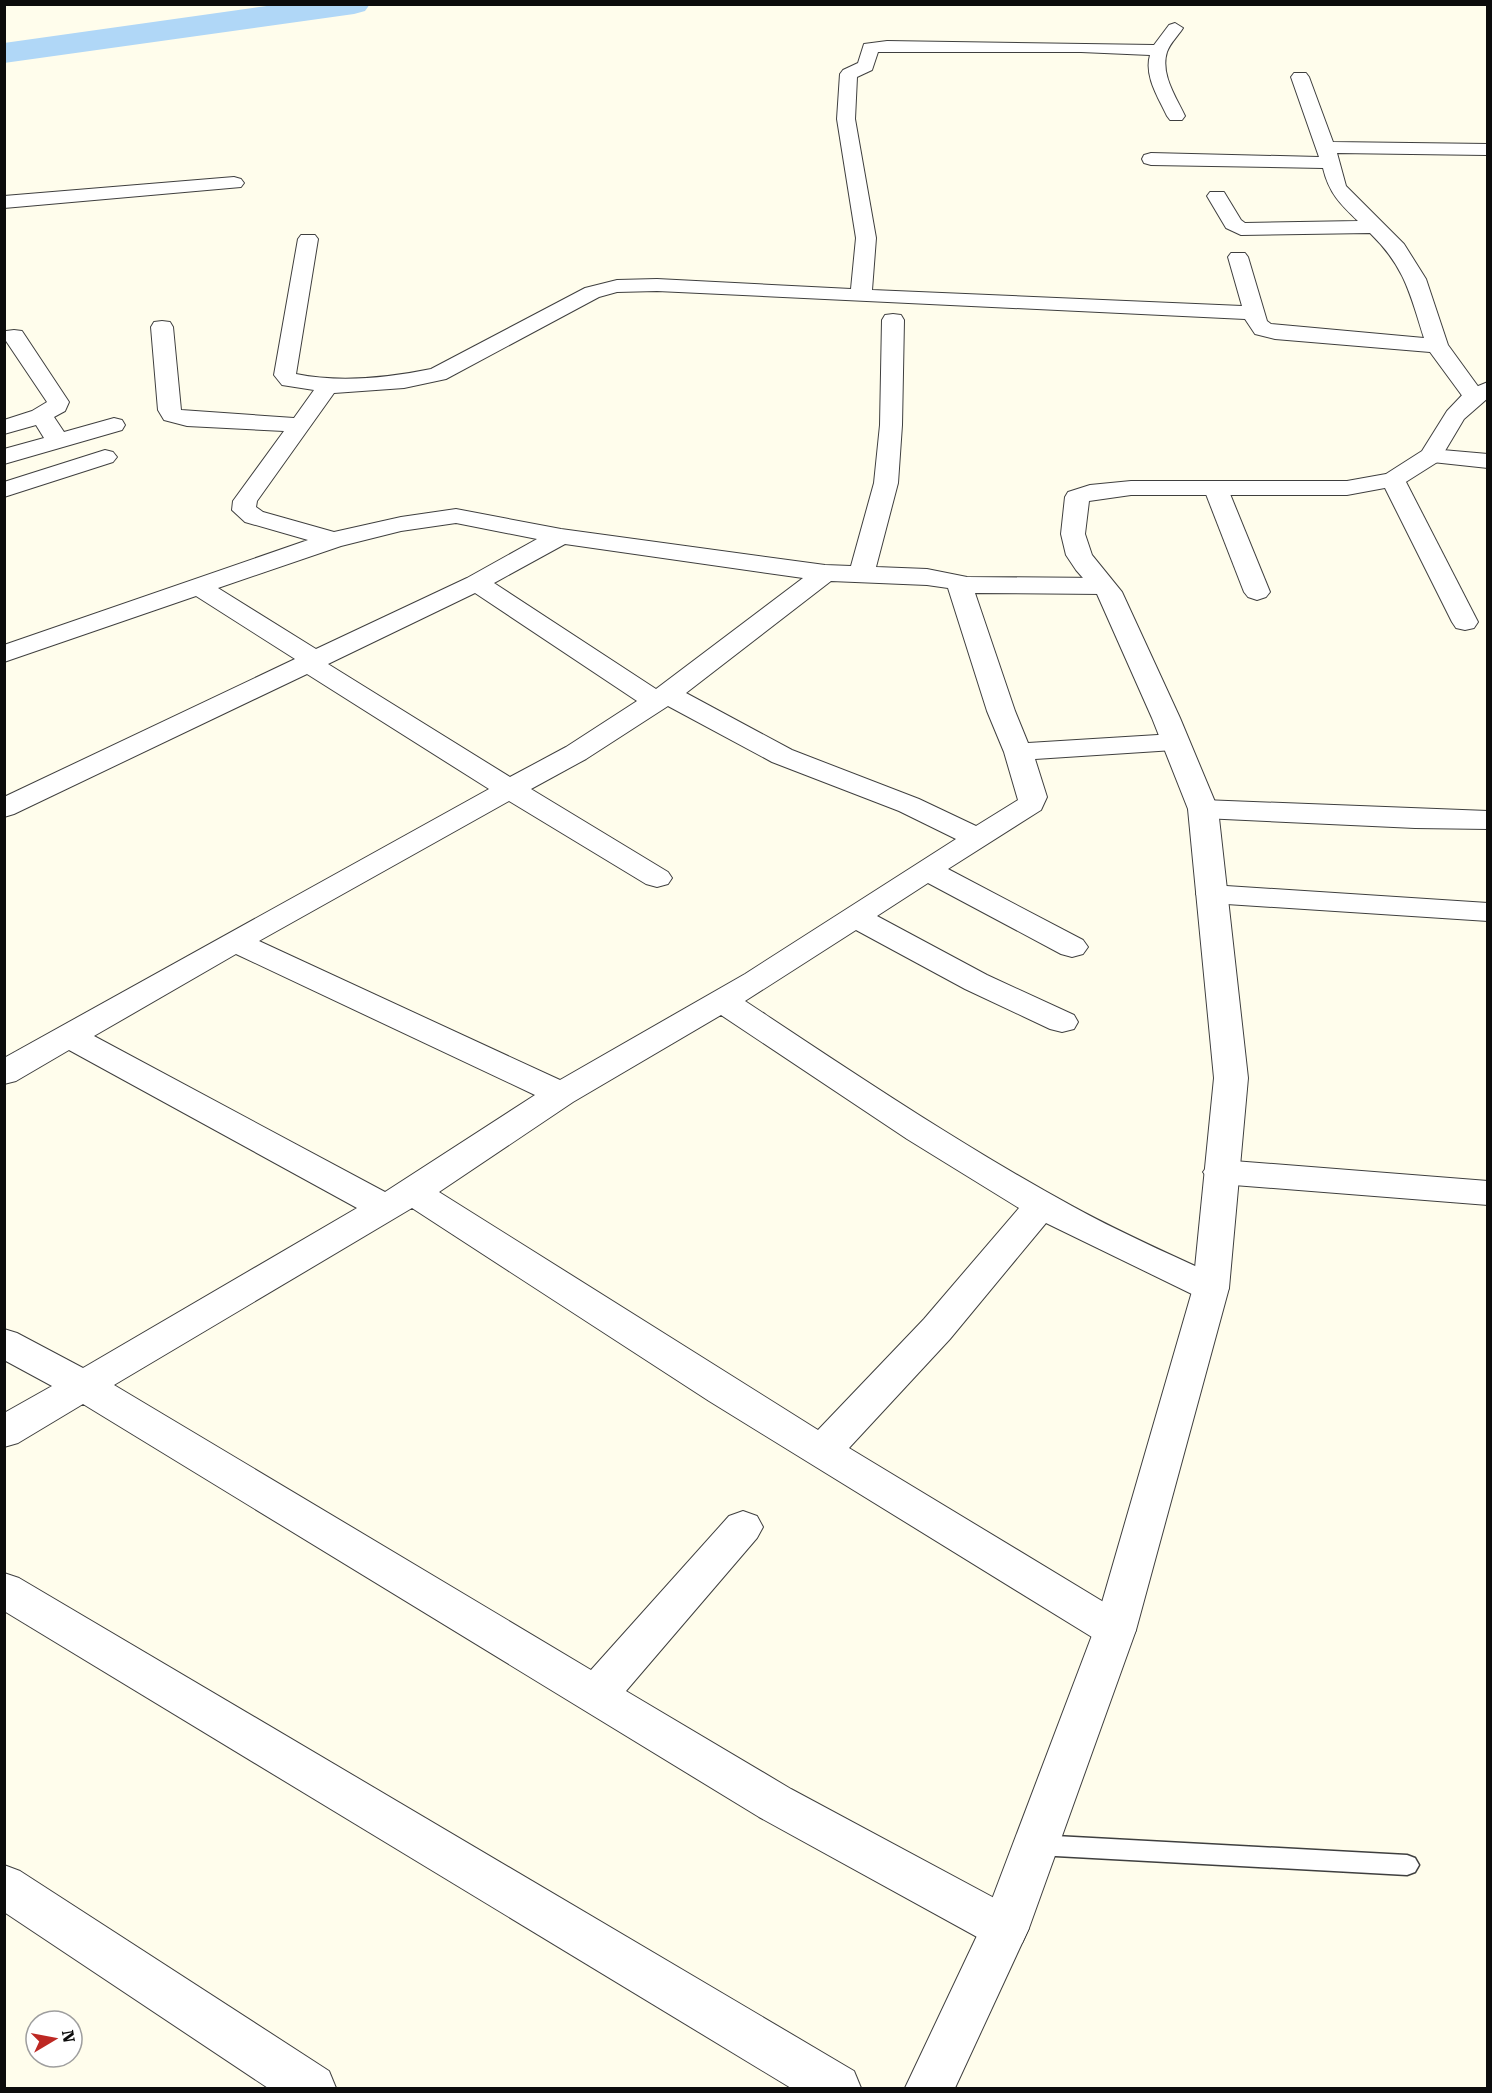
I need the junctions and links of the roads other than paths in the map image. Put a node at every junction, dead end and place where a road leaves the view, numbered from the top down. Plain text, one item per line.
1 (1175, 28) dead end
2 (1159, 50) junction
3 (1300, 77) dead end
4 (1176, 116) dead end
5 (1486, 149) dead end
6 (1328, 155) junction
7 (1151, 159) dead end
8 (234, 183) dead end
9 (1217, 196) dead end
10 (4, 202) edge
11 (1378, 227) junction
12 (308, 239) dead end
13 (1238, 257) dead end
14 (861, 296) junction
15 (1254, 313) junction
16 (893, 320) dead end
17 (162, 327) dead end
18 (14, 336) dead end
19 (1437, 346) junction
20 (325, 387) junction
21 (1481, 392) edge
22 (41, 417) junction
23 (114, 425) dead end
24 (301, 425) junction
25 (4, 427) edge
26 (58, 441) junction
27 (1431, 456) junction
28 (4, 457) edge
29 (105, 457) dead end
30 (1488, 461) edge
31 (1393, 480) junction
32 (1216, 489) junction
33 (4, 490) edge
34 (561, 536) junction
35 (333, 540) junction
36 (825, 573) junction
37 (862, 573) junction
38 (476, 583) junction
39 (960, 585) junction
40 (197, 586) junction
41 (1103, 586) junction
42 (1257, 592) dead end
43 (1465, 621) dead end
44 (4, 654) edge
45 (311, 661) junction
46 (661, 698) junction
47 (1174, 742) junction
48 (1018, 752) junction
49 (511, 790) junction
50 (4, 808) edge
51 (1203, 809) junction
52 (1488, 820) edge
53 (978, 838) junction
54 (927, 870) junction
55 (657, 878) dead end
56 (1211, 894) junction
57 (1488, 912) edge
58 (855, 917) junction
59 (236, 942) junction
60 (1072, 947) dead end
61 (722, 1001) junction
62 (1062, 1022) dead end
63 (69, 1036) junction
64 (4, 1073) edge
65 (561, 1094) junction
66 (1221, 1172) junction
67 (1488, 1193) edge
68 (398, 1199) junction
69 (1041, 1205) junction
70 (1211, 1288) junction
71 (4, 1343) edge
72 (83, 1385) junction
73 (4, 1432) edge
74 (822, 1451) junction
75 (743, 1527) dead end
76 (4, 1590) edge
77 (1115, 1630) junction
78 (595, 1696) junction
79 (1036, 1845) junction
80 (1407, 1865) dead end
81 (4, 1886) edge
82 (1005, 1928) junction
83 (312, 2088) edge
84 (836, 2088) edge
85 (930, 2088) edge

1 - 2 street
2 - 4 street
2 - 14 street
3 - 6 street
5 - 6 street
6 - 7 street
6 - 11 street
8 - 10 street
9 - 11 street
11 - 19 street
12 - 20 street
13 - 15 street
14 - 15 street
14 - 20 street
15 - 19 street
16 - 37 street
17 - 24 street
18 - 22 street
19 - 21 street
20 - 24 street
21 - 27 street
22 - 25 street
22 - 26 street
23 - 26 street
24 - 35 street
26 - 28 street
27 - 30 street
27 - 31 street
29 - 33 street
31 - 32 street
31 - 43 street
32 - 41 street
32 - 42 street
34 - 35 street
34 - 36 street
34 - 38 street
35 - 40 street
36 - 37 street
36 - 46 street
37 - 39 street
38 - 45 street
38 - 46 street
39 - 41 street
39 - 48 street
40 - 44 street
40 - 45 street
41 - 47 street
45 - 49 street
45 - 50 street
46 - 49 street
46 - 53 street
47 - 48 street
47 - 51 street
48 - 53 street
49 - 55 street
49 - 59 street
51 - 52 street
51 - 56 street
53 - 54 street
54 - 58 street
54 - 60 street
56 - 57 street
56 - 66 street
58 - 61 street
58 - 62 street
59 - 63 street
59 - 65 street
61 - 65 street
61 - 69 street
63 - 64 street
63 - 68 street
65 - 68 street
66 - 67 street
66 - 70 street
68 - 72 street
68 - 74 street
69 - 70 street
69 - 74 street
70 - 77 street
71 - 72 street
72 - 73 street
72 - 78 street
74 - 77 street
75 - 78 street
76 - 84 street
77 - 79 street
78 - 82 street
79 - 80 lane
79 - 82 street
81 - 83 street
82 - 85 street

